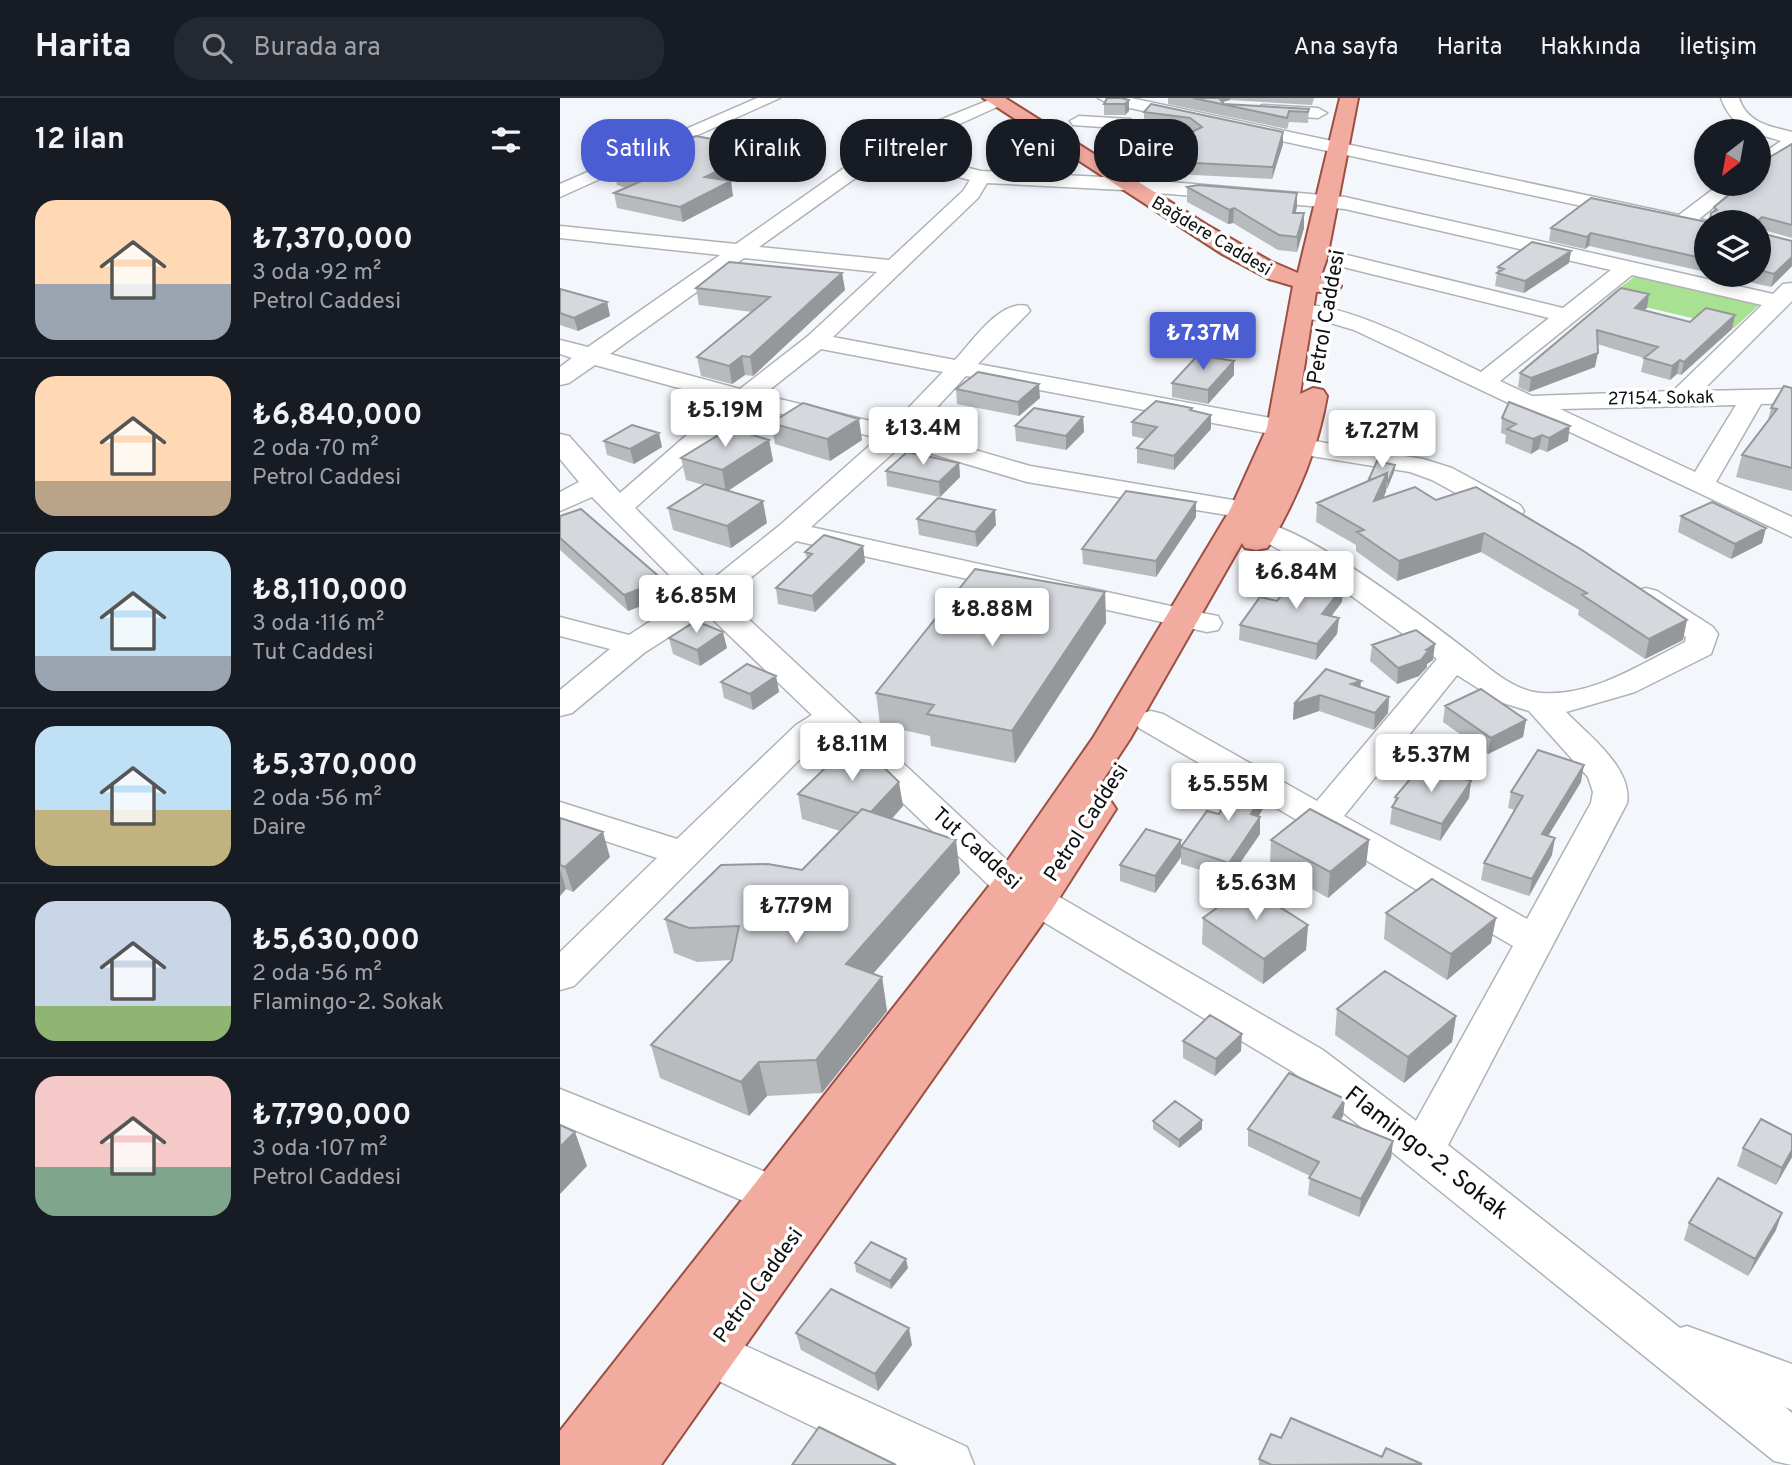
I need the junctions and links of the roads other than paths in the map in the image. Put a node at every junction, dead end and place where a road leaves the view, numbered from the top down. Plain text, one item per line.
1 (771, 98) edge
2 (1107, 98) edge
3 (1366, 98) edge
4 (1730, 98) edge
5 (995, 100) edge
6 (1323, 101) edge
7 (1154, 102) edge
8 (1225, 108) edge
9 (1205, 118) junction
10 (955, 119) edge
11 (1080, 121) edge
12 (1198, 127) edge
13 (1792, 140) edge
14 (1333, 148) junction
15 (1771, 155) edge
16 (972, 175) edge
17 (981, 177) junction
18 (840, 179) edge
19 (1123, 184) junction
20 (560, 191) edge
21 (1717, 196) edge
22 (1576, 199) junction
23 (1336, 202) junction
24 (1555, 214) dead end
25 (1683, 222) junction
26 (1694, 224) edge
27 (1535, 228) dead end
28 (560, 232) edge
29 (1513, 241) junction
30 (737, 251) junction
31 (894, 267) junction
32 (1628, 268) junction
33 (1321, 291) junction
34 (1784, 295) edge
35 (1019, 312) dead end
36 (1567, 316) junction
37 (816, 341) junction
38 (560, 347) edge
39 (594, 356) junction
40 (961, 367) junction
41 (560, 378) edge
42 (1483, 382) junction
43 (1792, 396) edge
44 (746, 397) junction
45 (1753, 397) junction
46 (1679, 399) junction
47 (1530, 402) junction
48 (897, 435) junction
49 (1292, 437) junction
50 (560, 442) edge
51 (595, 484) junction
52 (1701, 484) junction
53 (560, 503) edge
54 (619, 508) junction
55 (1254, 520) junction
56 (1533, 523) edge
57 (1792, 528) edge
58 (790, 531) junction
59 (1623, 582) edge
60 (708, 598) junction
61 (1195, 620) junction
62 (560, 626) edge
63 (633, 646) junction
64 (1457, 658) junction
65 (1540, 704) junction
66 (560, 706) edge
67 (832, 716) junction
68 (1151, 721) junction
69 (560, 814) edge
70 (1322, 819) junction
71 (683, 854) junction
72 (1024, 893) junction
73 (1535, 941) junction
74 (560, 976) edge
75 (560, 1106) edge
76 (1422, 1152) junction
77 (777, 1196) junction
78 (1648, 1333) junction
79 (692, 1343) junction
80 (1792, 1387) edge
81 (1792, 1444) edge
82 (569, 1455) edge
83 (627, 1465) edge
84 (948, 1465) edge

1 - 20 street
2 - 7 street
3 - 14 main road
4 - 13 street
5 - 10 street
5 - 19 main road, Bağdere Caddesi
6 - 8 street
6 - 14 main road
7 - 9 street
7 - 11 street
9 - 12 street
9 - 14 street
13 - 15 street
14 - 22 street
14 - 23 main road
16 - 17 street
17 - 19 street
17 - 31 street
18 - 30 street
19 - 23 street
19 - 33 main road, Bağdere Caddesi
21 - 25 street
22 - 24 street
22 - 25 street
23 - 29 street
23 - 33 main road
25 - 26 street
27 - 29 street
28 - 30 street
29 - 32 street
30 - 31 street
30 - 39 street
31 - 37 street
32 - 34 street
32 - 36 street
33 - 36 street
33 - 42 street
33 - 49 main road
34 - 46 street
35 - 40 street
36 - 42 street
37 - 40 street
37 - 44 street
38 - 39 street
39 - 41 street
39 - 44 street
40 - 48 street
40 - 49 street
42 - 47 street
43 - 45 street, 27154. Sokak
44 - 48 street
44 - 54 street
45 - 46 street, 27154. Sokak
45 - 52 street
46 - 47 street, 27154. Sokak
47 - 52 street
48 - 55 street
48 - 58 street
49 - 55 main road
49 - 56 street
50 - 51 street, Tut Caddesi
51 - 53 street
51 - 54 street, Tut Caddesi
52 - 57 street
54 - 60 street, Tut Caddesi
55 - 61 main road
55 - 64 street
58 - 60 street
58 - 61 street
59 - 65 street
60 - 63 street
60 - 67 street, Tut Caddesi
61 - 68 main road, Petrol Caddesi
61 - 72 main road
62 - 63 street
63 - 66 street
64 - 65 street
64 - 70 street
65 - 73 street
67 - 71 street
67 - 72 street, Tut Caddesi
68 - 70 street
68 - 72 main road, Petrol Caddesi
69 - 71 street
70 - 73 street
71 - 74 street
72 - 76 street, Flamingo-2. Sokak
72 - 77 main road
72 - 79 main road, Petrol Caddesi
73 - 76 street
75 - 77 street
76 - 78 street, Flamingo-2. Sokak
77 - 79 main road
78 - 80 street
78 - 81 street, Flamingo-2. Sokak
79 - 82 main road
79 - 83 main road, Petrol Caddesi
79 - 84 street

